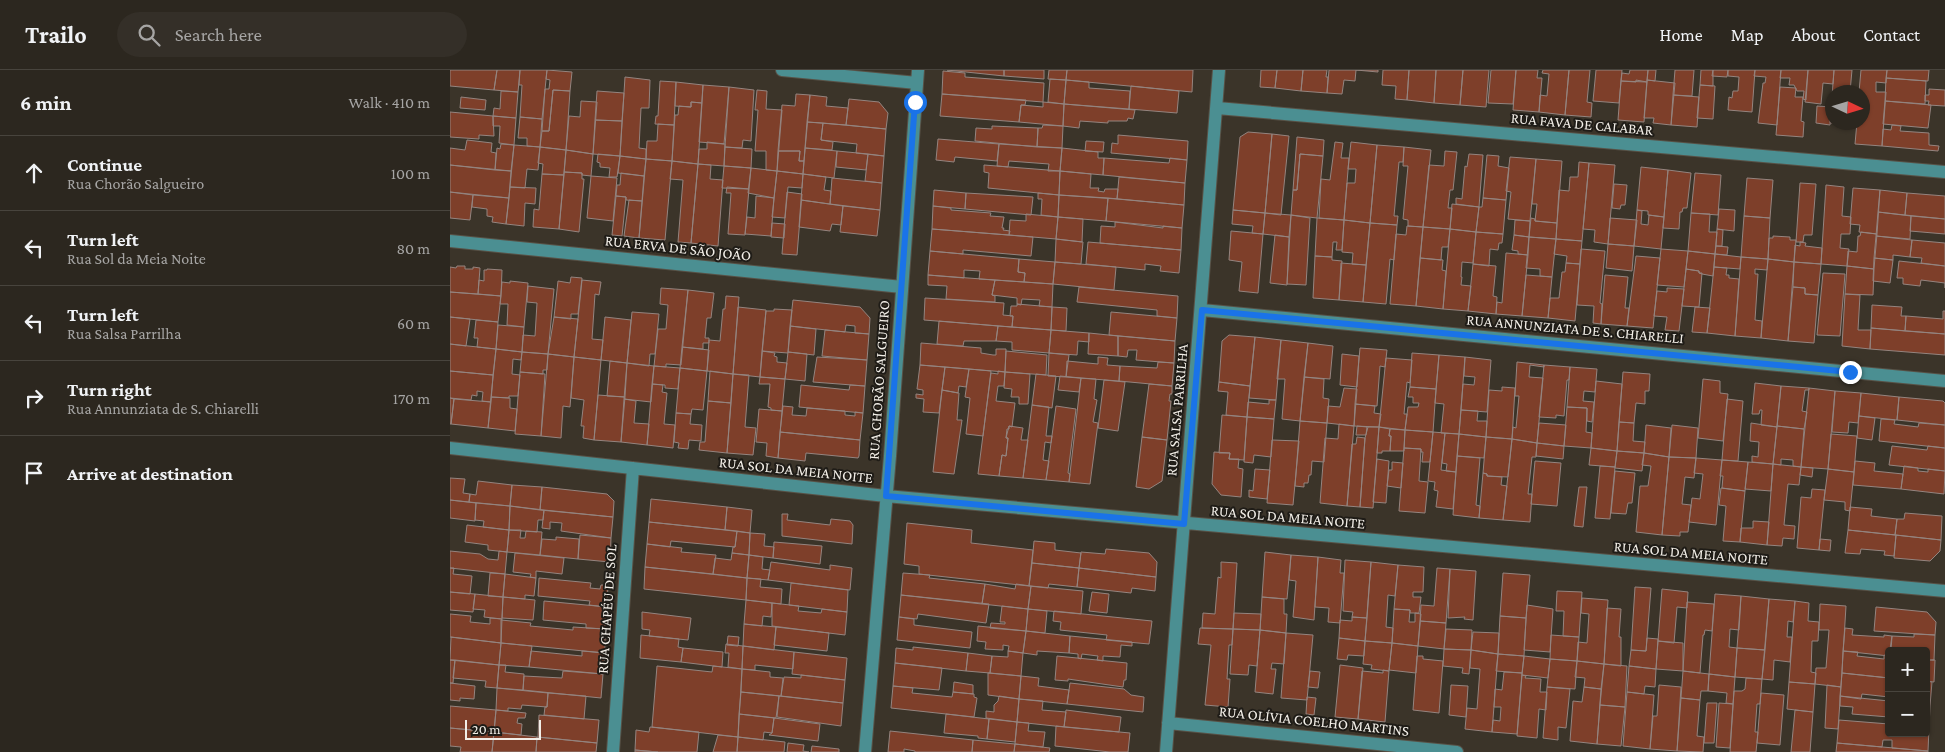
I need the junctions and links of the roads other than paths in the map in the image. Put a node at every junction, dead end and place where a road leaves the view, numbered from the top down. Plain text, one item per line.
1 (782, 70) edge
2 (918, 70) edge
3 (1220, 70) edge
4 (917, 83) junction
5 (1216, 108) junction
6 (1945, 172) edge
7 (450, 240) edge
8 (902, 288) junction
9 (1202, 310) junction
10 (1945, 381) edge
11 (450, 448) edge
12 (633, 468) junction
13 (886, 496) junction
14 (1184, 524) junction
15 (1945, 591) edge
16 (1168, 723) junction
17 (613, 752) edge
18 (865, 752) edge
19 (1166, 752) edge
20 (1457, 752) edge

1 - 4 street
2 - 4 street, RUA CHORÃO SALGUEIRO
3 - 5 street, RUA SALSA PARRILHA
4 - 8 street, RUA CHORÃO SALGUEIRO
5 - 6 street, RUA FAVA DE CALABAR
5 - 9 street, RUA SALSA PARRILHA
7 - 8 street, RUA ERVA DE SÃO JOÃO
8 - 13 street, RUA CHORÃO SALGUEIRO
9 - 10 street, RUA ANNUNZIATA DE S. CHIARELLI
9 - 14 street, RUA SALSA PARRILHA
11 - 12 street, RUA SOL DA MEIA NOITE
12 - 13 street, RUA SOL DA MEIA NOITE
12 - 17 street, RUA CHAPÉU DE SOL
13 - 14 street, RUA SOL DA MEIA NOITE
13 - 18 street, RUA CHORÃO SALGUEIRO
14 - 15 street, RUA SOL DA MEIA NOITE
14 - 16 street, RUA SALSA PARRILHA
16 - 19 street, RUA SALSA PARRILHA
16 - 20 street, RUA OLÍVIA COELHO MARTINS

